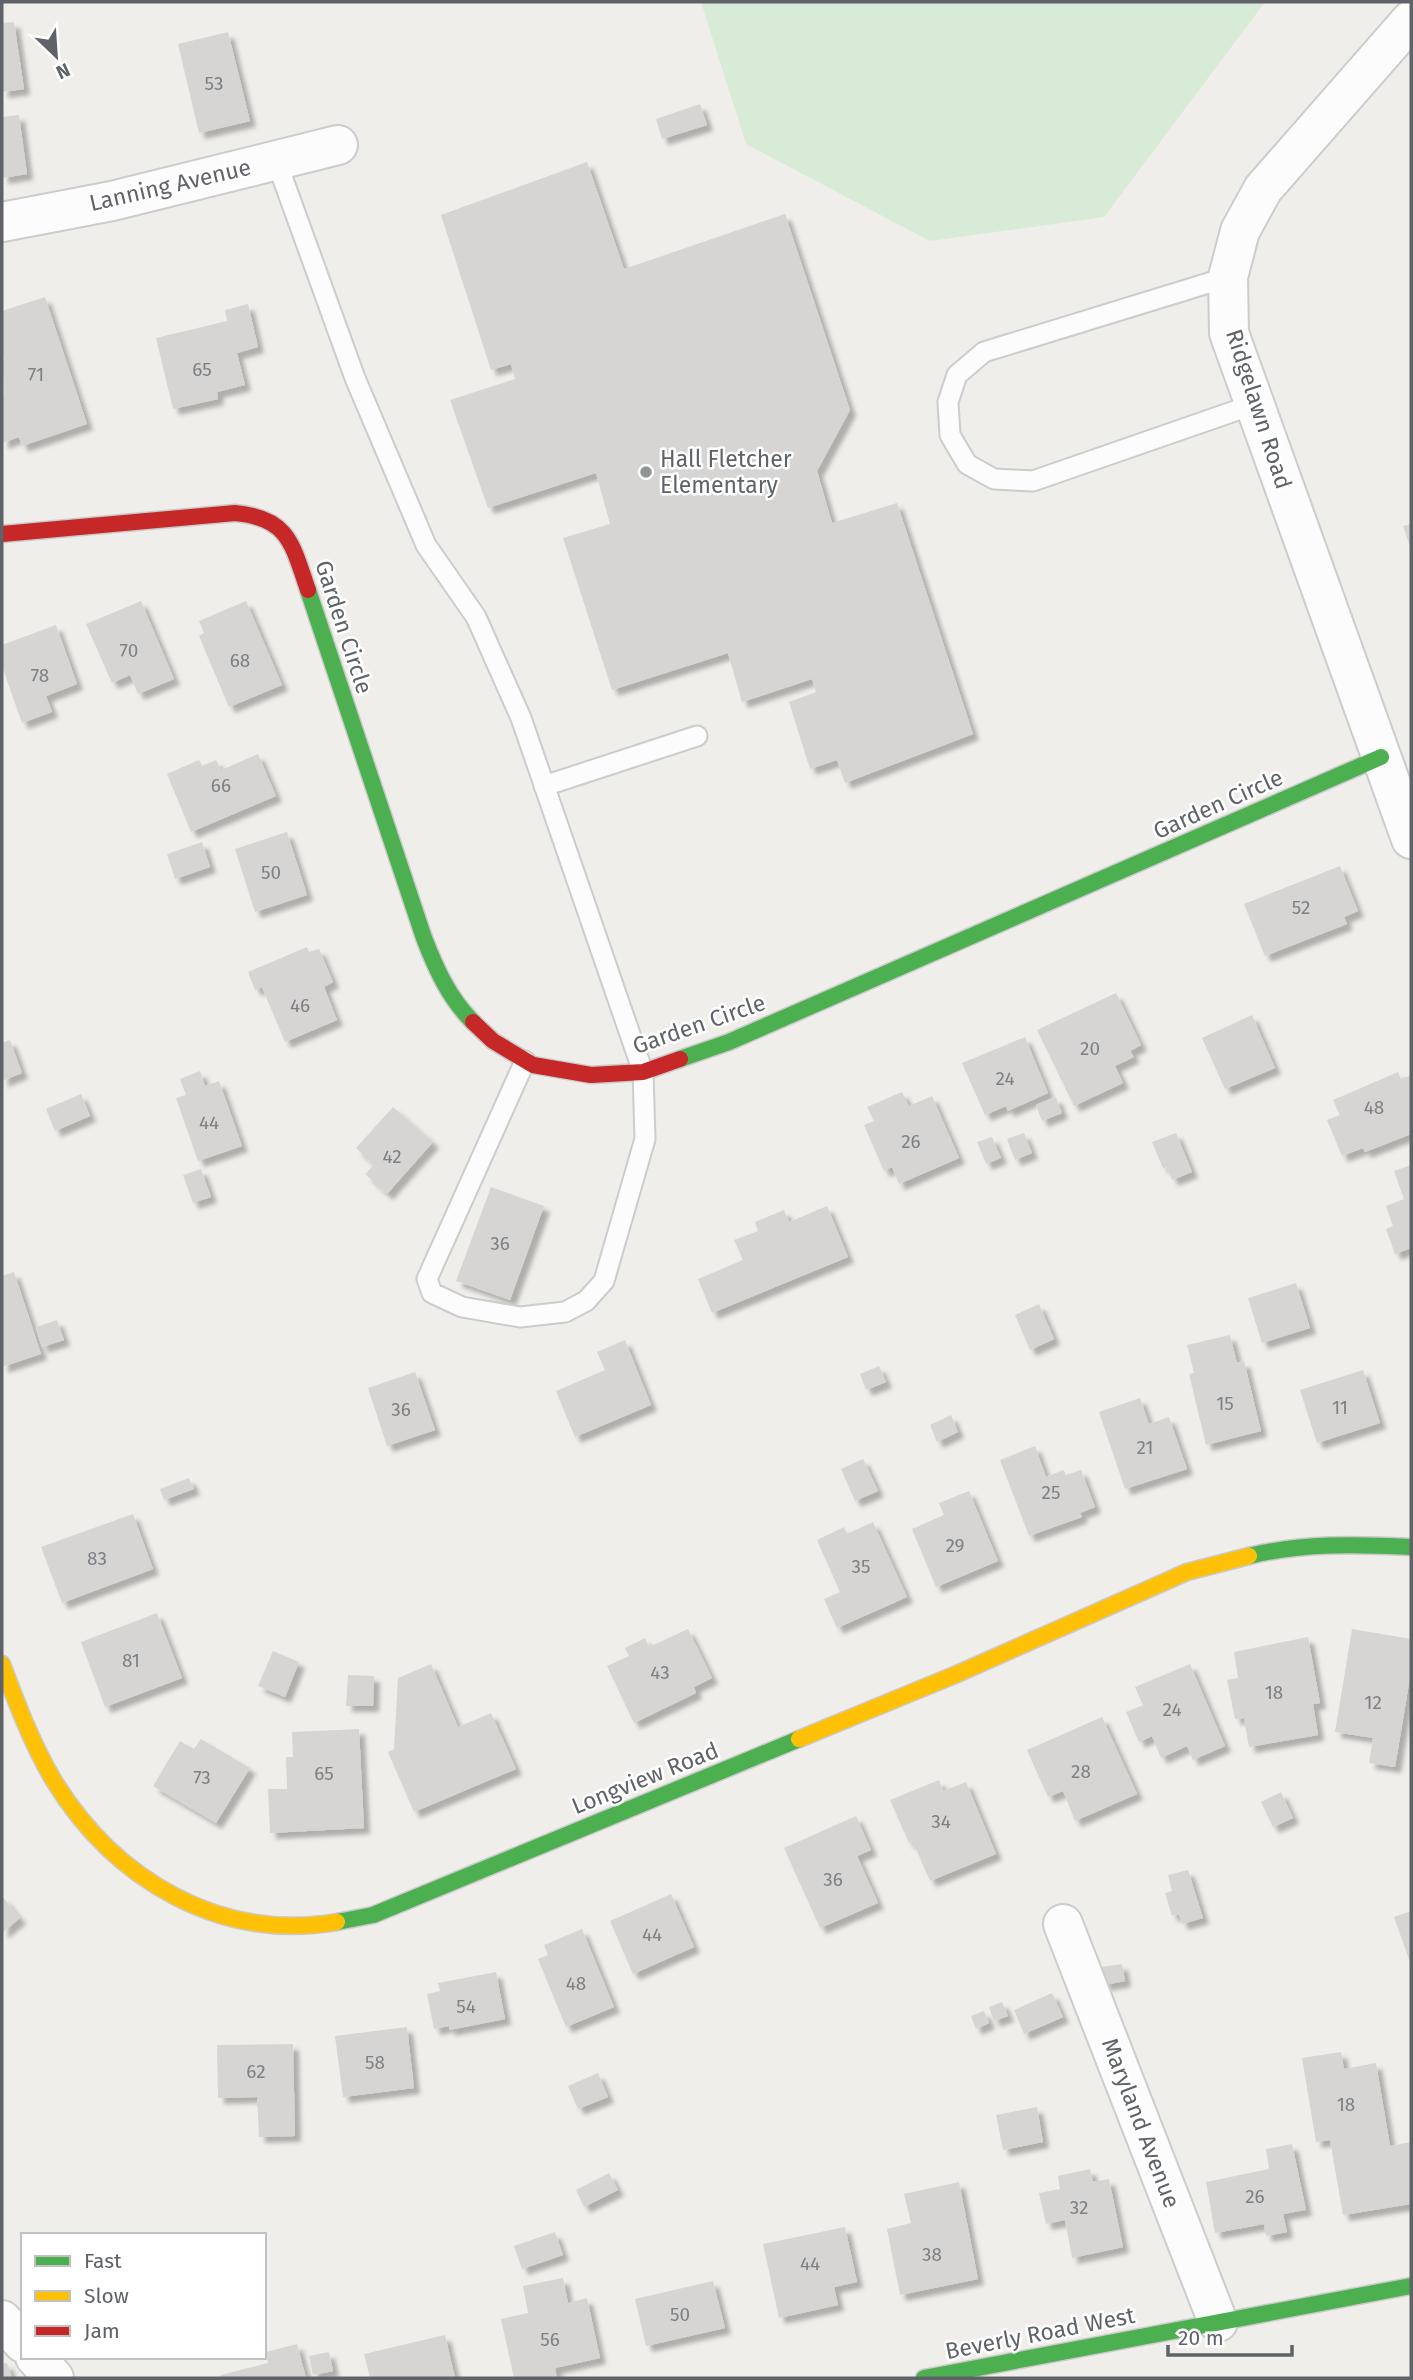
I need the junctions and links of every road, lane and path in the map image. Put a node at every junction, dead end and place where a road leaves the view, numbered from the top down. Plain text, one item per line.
1 (1411, 20) edge
2 (338, 145) dead end
3 (276, 160) junction
4 (2, 222) edge
5 (1228, 277) junction
6 (1255, 404) junction
7 (2, 534) edge
8 (697, 736) dead end
9 (1381, 758) junction
10 (544, 786) junction
11 (1411, 839) edge
12 (525, 1061) junction
13 (643, 1072) junction
14 (1411, 1547) edge
15 (2, 1664) edge
16 (1063, 1924) dead end
17 (1411, 2286) edge
18 (2, 2320) edge
19 (1218, 2322) junction
20 (21, 2341) edge
21 (37, 2359) edge
22 (54, 2378) edge
23 (924, 2378) edge

1 - 5 street, Ridgelawn Road
2 - 3 street, Lanning Avenue
3 - 4 street, Lanning Avenue
3 - 10 lane
5 - 6 street, Ridgelawn Road
5 - 6 lane
6 - 9 street, Ridgelawn Road
7 - 12 street, Garden Circle
8 - 10 lane
9 - 11 street, Ridgelawn Road
9 - 13 street, Garden Circle
10 - 13 lane
12 - 13 street, Garden Circle
12 - 13 lane
14 - 15 street, Longview Road
16 - 19 street, Maryland Avenue
17 - 19 street, Beverly Road West
18 - 20 street
19 - 23 street, Beverly Road West
21 - 22 street

